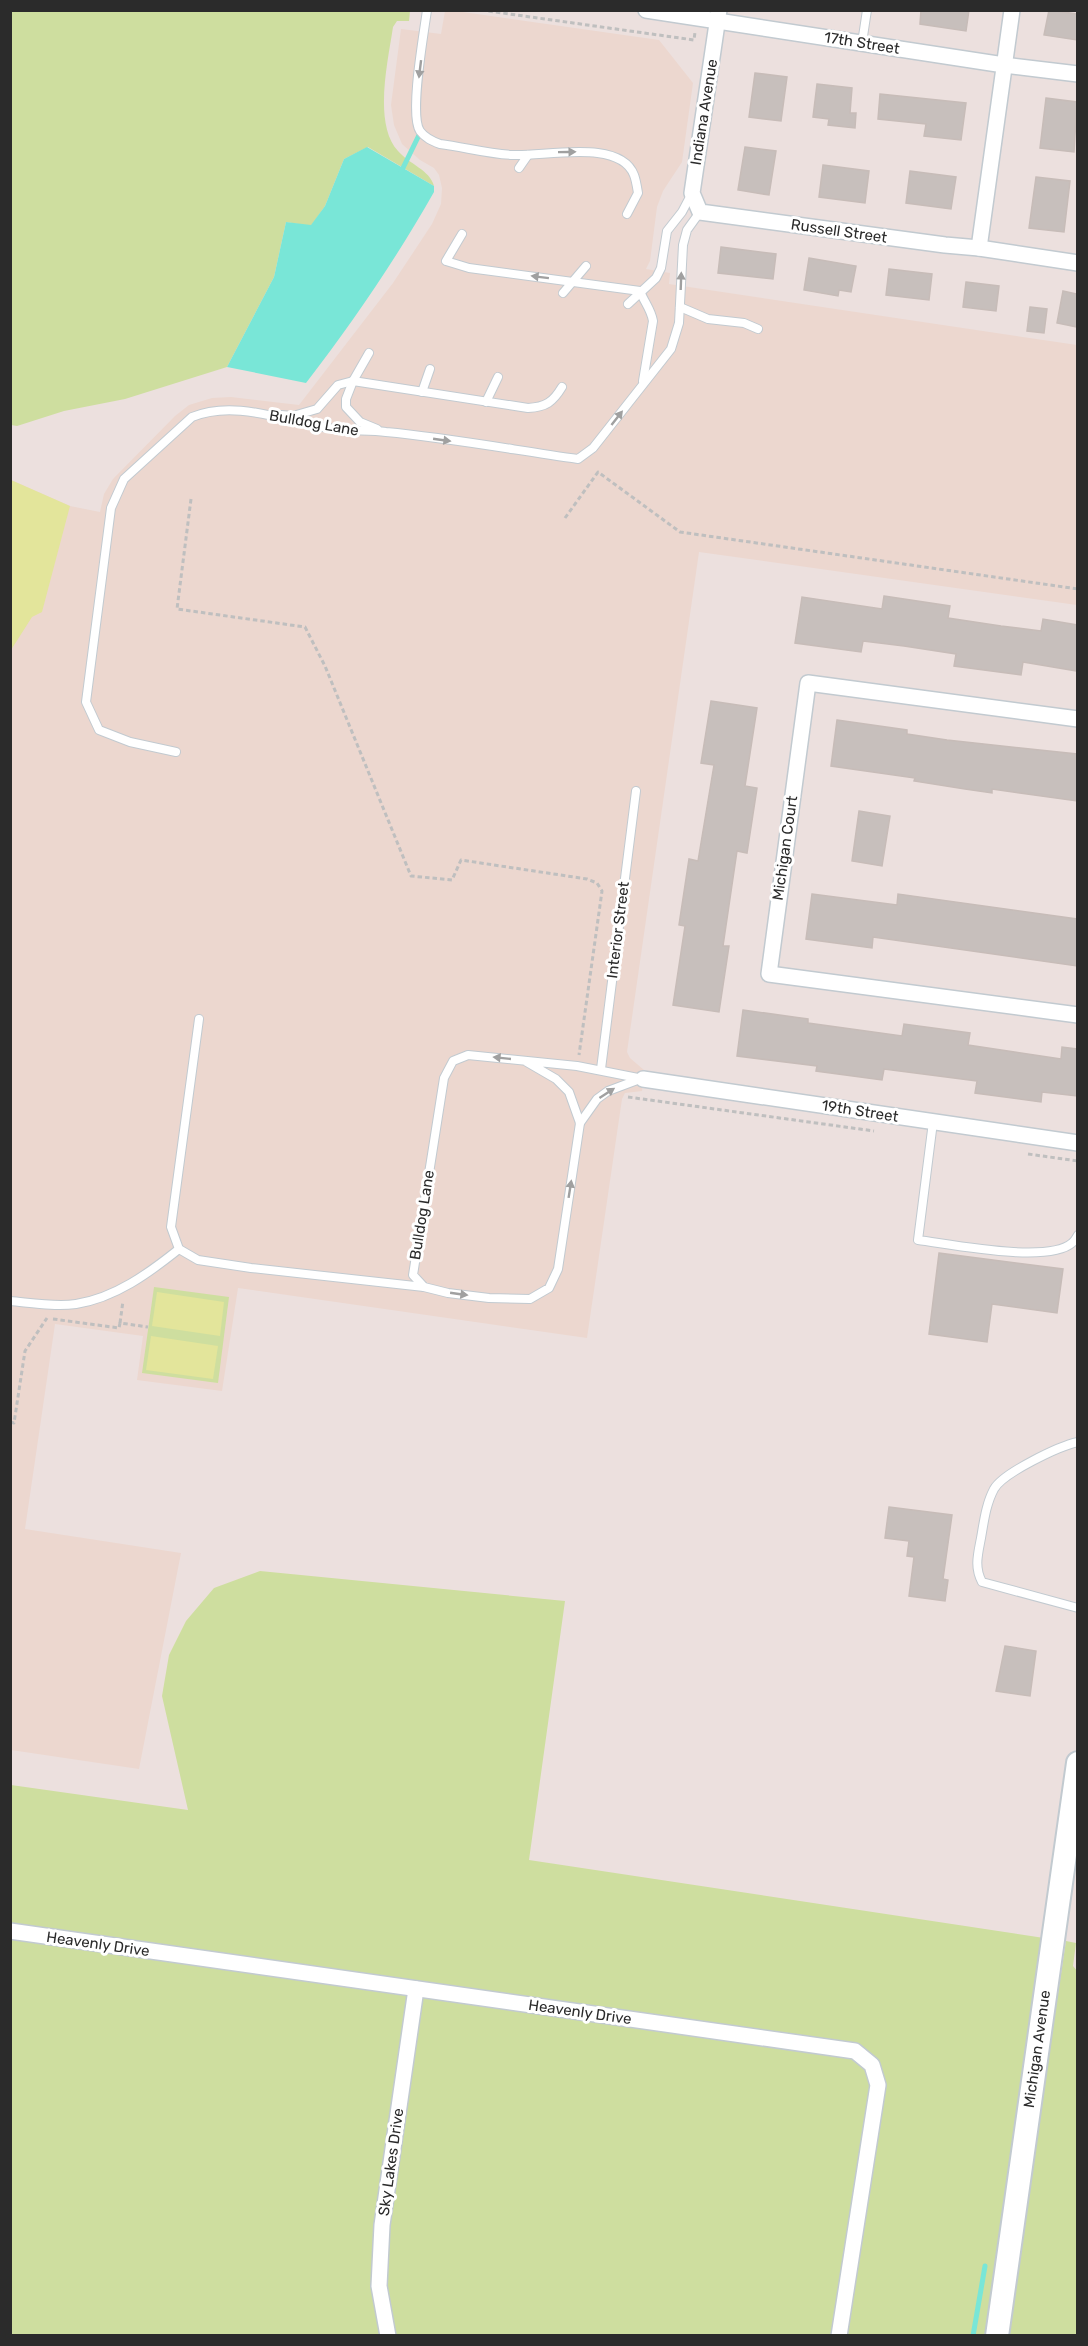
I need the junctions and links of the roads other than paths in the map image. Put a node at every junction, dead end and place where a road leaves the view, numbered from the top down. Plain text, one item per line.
1 (427, 10) edge
2 (646, 10) edge
3 (867, 10) edge
4 (1012, 10) edge
5 (719, 15) edge
6 (862, 43) junction
7 (1004, 65) junction
8 (1077, 74) edge
9 (528, 154) junction
10 (519, 168) dead end
11 (692, 194) junction
12 (700, 212) junction
13 (627, 214) dead end
14 (462, 234) dead end
15 (979, 248) junction
16 (1077, 263) edge
17 (586, 266) dead end
18 (574, 282) junction
19 (640, 291) junction
20 (563, 293) dead end
21 (628, 304) dead end
22 (680, 307) junction
23 (758, 329) dead end
24 (369, 353) dead end
25 (430, 369) dead end
26 (498, 377) dead end
27 (354, 381) junction
28 (642, 386) junction
29 (562, 387) dead end
30 (422, 392) junction
31 (486, 402) junction
32 (276, 415) junction
33 (384, 431) junction
34 (1077, 718) edge
35 (176, 752) dead end
36 (636, 791) dead end
37 (1077, 1015) edge
38 (199, 1019) dead end
39 (525, 1061) junction
40 (601, 1069) junction
41 (643, 1078) junction
42 (580, 1122) junction
43 (933, 1122) junction
44 (1077, 1143) edge
45 (1077, 1235) edge
46 (178, 1250) junction
47 (424, 1287) junction
48 (10, 1301) edge
49 (1077, 1442) edge
50 (1077, 1608) edge
51 (1077, 1762) edge
52 (10, 1931) edge
53 (416, 1989) junction
54 (388, 2336) edge
55 (839, 2336) edge
56 (997, 2336) edge

1 -> 9 lane
2 - 5 street, 17th Street
3 - 6 lane
4 - 7 street
5 - 6 street, 17th Street
5 - 11 street, Indiana Avenue
6 - 7 street, 17th Street
7 - 8 street, 17th Street
7 - 15 street
9 - 10 lane
9 -> 13 lane
11 - 12 street
11 - 19 lane
12 - 15 street, Russell Street
22 -> 12 lane, Bulldog Lane
18 -> 14 lane
15 - 16 street, Russell Street
17 - 18 lane
18 - 19 lane
18 - 20 lane
19 - 21 lane
19 - 28 lane
22 - 23 lane
22 - 28 lane, Bulldog Lane
24 - 27 lane
25 - 30 lane
26 - 31 lane
27 - 30 lane
27 - 32 lane
27 - 33 lane
33 -> 28 lane, Bulldog Lane
29 - 31 lane
30 - 31 lane
32 - 33 lane, Bulldog Lane
32 - 35 lane, Bulldog Lane
34 - 37 street, Michigan Court
36 - 40 lane, Interior Street
38 - 46 lane
39 - 40 lane, Bulldog Lane
39 - 42 lane, Bulldog Lane
39 -> 47 lane, Bulldog Lane
40 - 41 lane, Bulldog Lane
42 -> 41 lane, Bulldog Lane
41 - 43 street, 19th Street
47 -> 42 lane, Bulldog Lane
43 - 44 street, 19th Street
43 - 45 lane
46 - 47 lane
46 - 48 lane
49 - 50 lane
51 - 56 street, Michigan Avenue
52 - 53 street, Heavenly Drive
53 - 54 street, Sky Lakes Drive
53 - 55 street, Heavenly Drive

